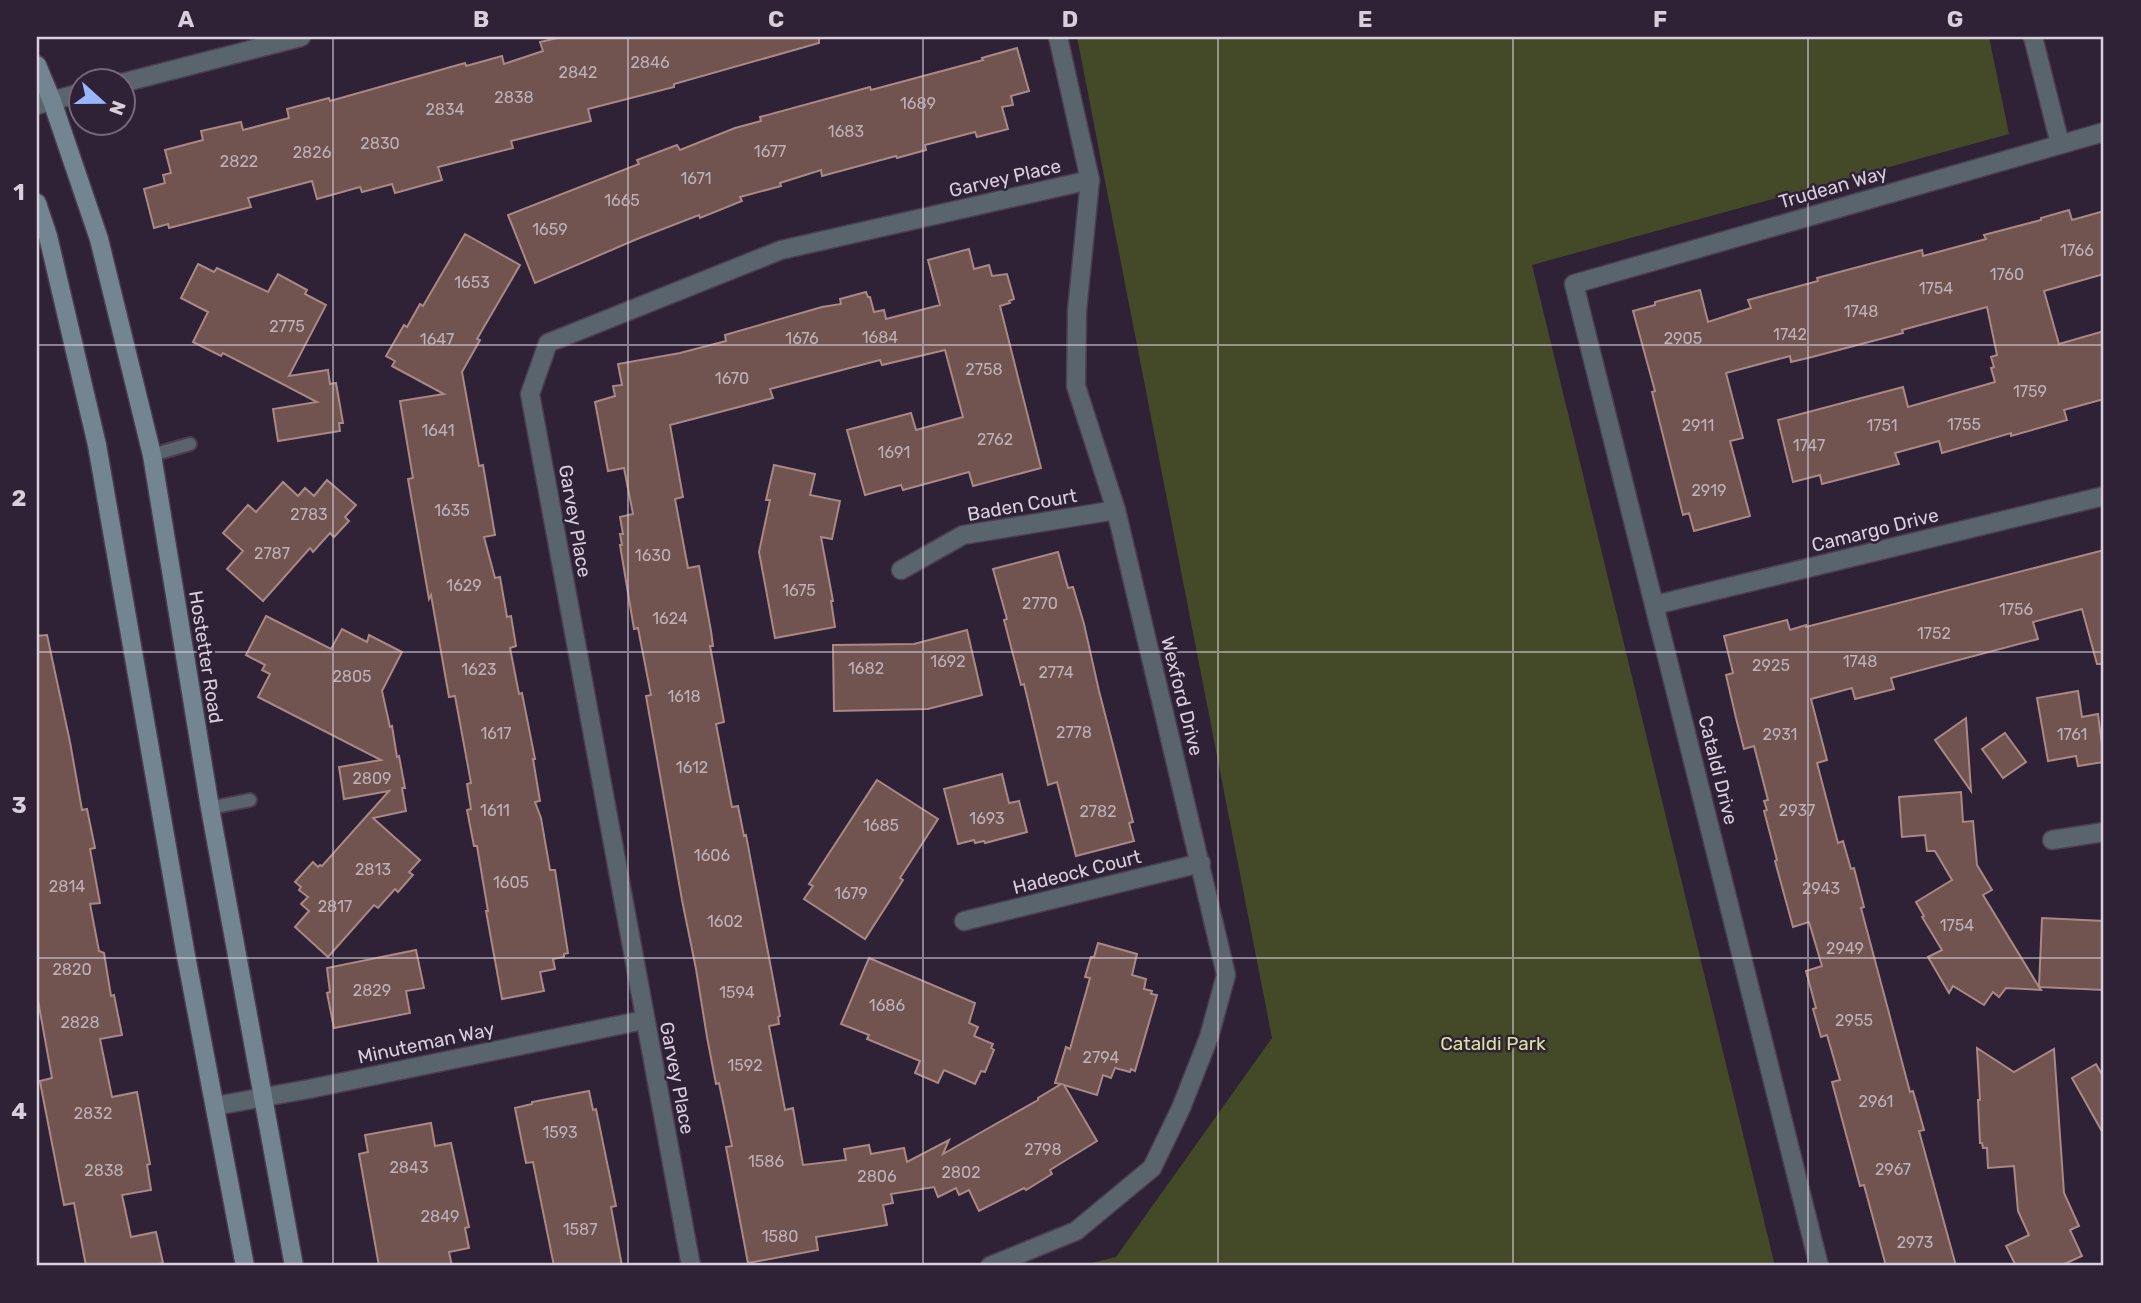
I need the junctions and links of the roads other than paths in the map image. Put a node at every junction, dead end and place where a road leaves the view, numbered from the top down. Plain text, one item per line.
1 (301, 37) edge
2 (1058, 37) edge
3 (2033, 37) edge
4 (37, 65) edge
5 (136, 79) edge
6 (66, 97) edge
7 (44, 103) edge
8 (2104, 132) edge
9 (2060, 144) junction
10 (1090, 180) junction
11 (37, 203) edge
12 (1574, 284) joint
13 (190, 444) dead end
14 (152, 455) junction
15 (2104, 496) edge
16 (1116, 510) junction
17 (901, 570) dead end
18 (1655, 605) junction
19 (250, 800) dead end
20 (210, 808) junction
21 (2104, 832) edge
22 (2052, 840) dead end
23 (1201, 863) junction
24 (964, 921) dead end
25 (644, 1020) junction
26 (264, 1097) junction
27 (215, 1106) junction
28 (245, 1266) edge
29 (294, 1266) edge
30 (691, 1266) edge
31 (990, 1266) edge
32 (1819, 1266) edge

1 - 5 street
2 - 10 street, Wexford Drive
3 - 9 street
4 - 7 main road, Hostetter Road
6 - 7 street
7 - 14 main road, Hostetter Road
8 - 9 street, Trudean Way
9 - 12 street, Trudean Way
10 - 16 street, Wexford Drive
10 - 25 street, Garvey Place
11 - 27 main road
12 - 18 street, Cataldi Drive
13 - 14 lane
14 - 20 main road, Hostetter Road
15 - 18 street, Camargo Drive
16 - 17 street, Baden Court
16 - 23 street, Wexford Drive
18 - 32 street, Cataldi Drive
19 - 20 lane
20 - 26 main road, Hostetter Road
21 - 22 street
23 - 24 street, Hadeock Court
23 - 31 street, Wexford Drive
25 - 26 street, Minuteman Way
25 - 30 street, Garvey Place
26 - 27 street, Minuteman Way
26 - 29 main road, Hostetter Road
27 - 28 main road

